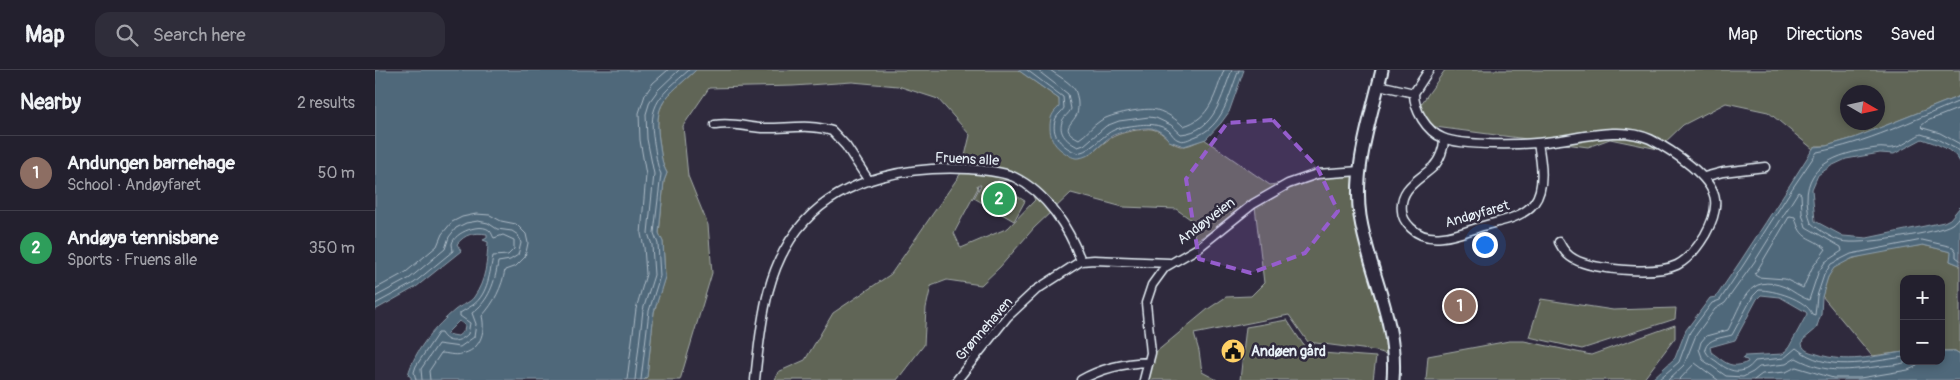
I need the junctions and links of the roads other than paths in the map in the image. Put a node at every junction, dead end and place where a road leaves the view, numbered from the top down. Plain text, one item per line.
1 (1382, 70) edge
2 (1429, 70) edge
3 (1379, 85) junction
4 (1414, 93) junction
5 (715, 125) dead end
6 (1444, 139) junction
7 (1538, 143) junction
8 (1765, 167) dead end
9 (1360, 171) junction
10 (1704, 177) junction
11 (869, 181) junction
12 (1559, 242) dead end
13 (1081, 261) junction
14 (1169, 263) junction
15 (1149, 362) junction
16 (755, 380) edge
17 (957, 380) edge
18 (1081, 380) edge
19 (1144, 380) edge
20 (1393, 380) edge

1 - 3 street
2 - 4 street
3 - 4 street
3 - 9 street
4 - 6 street
5 - 11 street
6 - 7 street
6 - 7 street, Andøyfaret
7 - 10 street
8 - 10 street
9 - 14 street, Andøyveien
9 - 20 street
10 - 12 street
11 - 13 street, Fruens alle
11 - 16 street, Fruens alle
13 - 14 street
13 - 17 street, Grønnehaven
14 - 15 street, Andøyveien
15 - 18 street
15 - 19 street, Andøyveien

